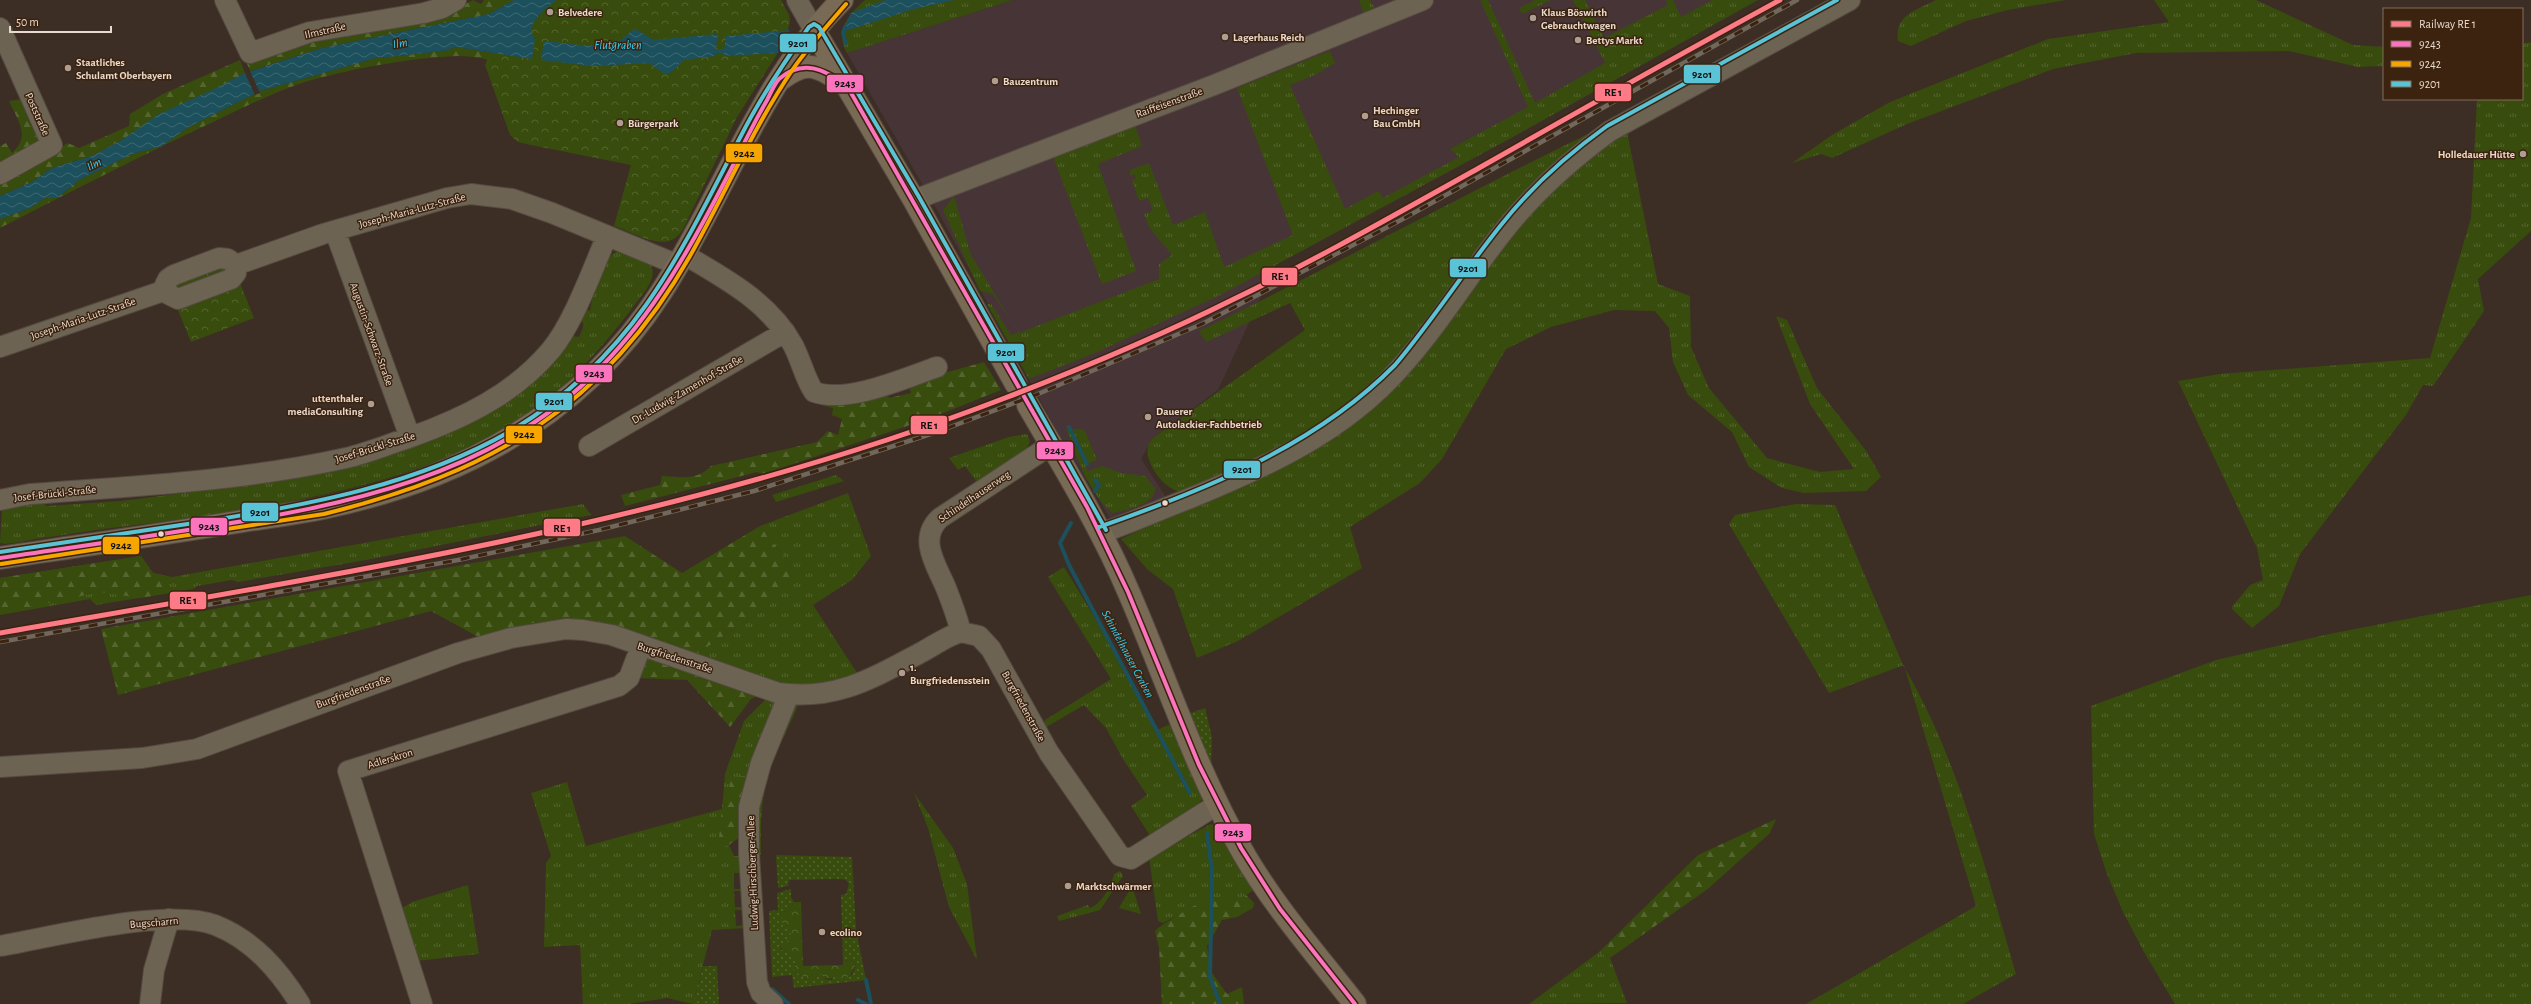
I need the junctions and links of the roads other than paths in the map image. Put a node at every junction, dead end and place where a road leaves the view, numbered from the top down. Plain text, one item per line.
1 (225, 0) edge
2 (456, 0) edge
3 (797, 0) edge
4 (842, 0) edge
5 (1423, 0) edge
6 (1850, 0) edge
7 (816, 22) junction
8 (0, 28) edge
9 (778, 80) junction
10 (846, 84) junction
11 (0, 174) edge
12 (914, 200) junction
13 (335, 231) junction
14 (608, 236) junction
15 (682, 260) junction
16 (785, 332) junction
17 (0, 347) edge
18 (937, 367) dead end
19 (1016, 384) dead end
20 (1028, 405) dead end
21 (410, 437) junction
22 (1051, 445) junction
23 (589, 446) dead end
24 (0, 500) edge
25 (1101, 533) junction
26 (0, 558) edge
27 (960, 632) junction
28 (641, 646) junction
29 (789, 694) junction
30 (0, 767) edge
31 (1218, 804) junction
32 (169, 918) junction
33 (0, 946) edge
34 (150, 1004) edge
35 (300, 1004) edge
36 (422, 1004) edge
37 (773, 1004) edge
38 (1355, 1004) edge

1 - 2 street, Ilmstraße
3 - 7 street
4 - 7 main road
5 - 12 street, Raiffeisenstraße
6 - 25 street
7 - 9 main road
7 - 10 main road
8 - 11 street, Poststraße
9 - 10 main road
9 - 15 main road
10 - 12 main road
12 - 19 main road
13 - 14 street, Joseph-Maria-Lutz-Straße
13 - 17 street, Joseph-Maria-Lutz-Straße
13 - 21 street, Augustin-Schwarz-Straße
14 - 15 street, Joseph-Maria-Lutz-Straße
14 - 21 street, Josef-Brückl-Straße
15 - 16 street
15 - 26 main road
16 - 18 street
16 - 23 street, Dr.-Ludwig-Zamenhof-Straße
20 - 22 main road
21 - 24 street, Josef-Brückl-Straße
22 - 25 main road
22 - 27 street, Schindelhauserweg
25 - 31 main road
27 - 29 street, Burgfriedenstraße
27 - 31 street, Burgfriedenstraße
28 - 29 street, Burgfriedenstraße
28 - 30 street, Burgfriedenstraße
28 - 36 street, Adlerskron
29 - 37 street, Ludwig-Hirschberger-Allee
31 - 38 main road
32 - 33 street, Bugscharrn
32 - 34 street
32 - 35 street, Bugscharrn

